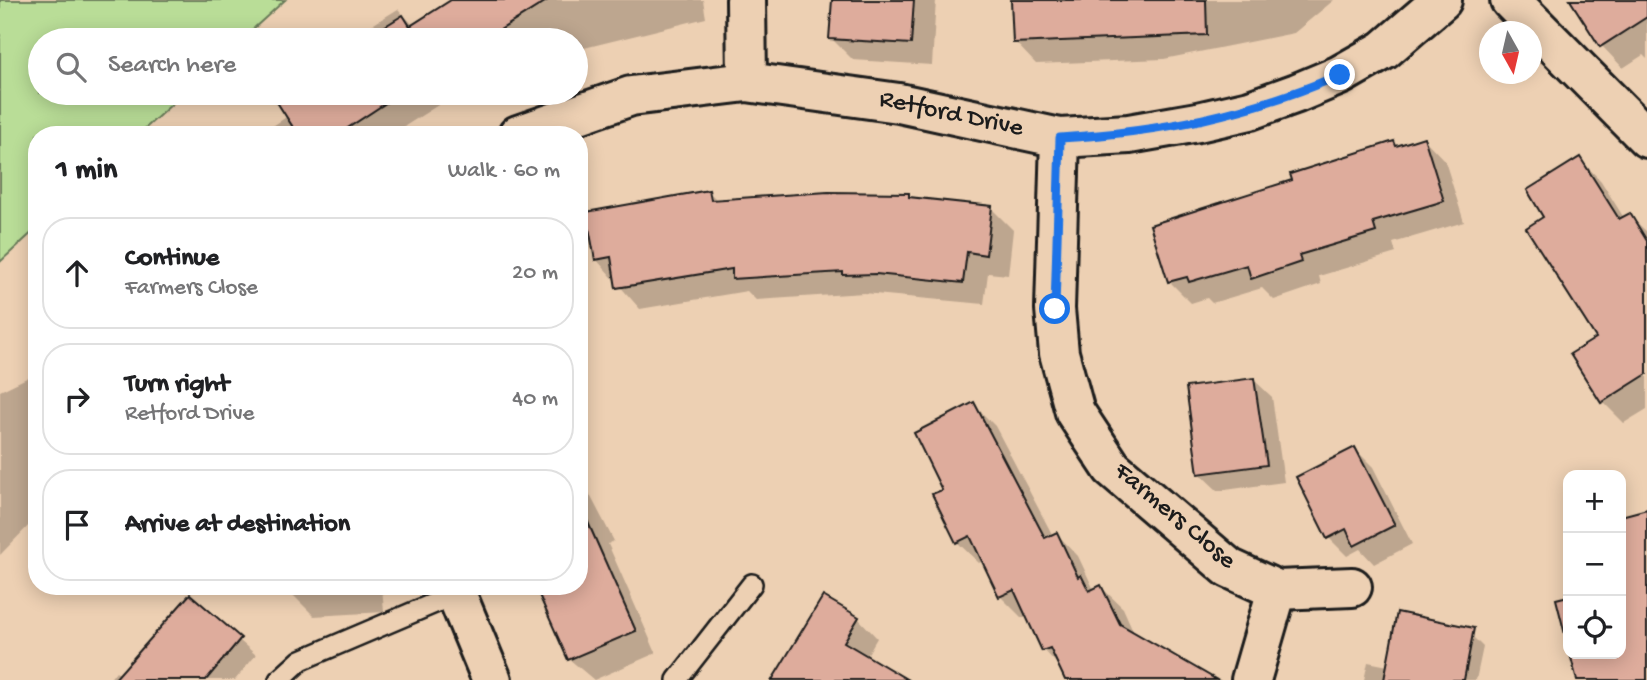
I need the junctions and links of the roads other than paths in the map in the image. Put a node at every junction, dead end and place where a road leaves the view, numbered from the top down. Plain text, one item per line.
1 (746, 0) edge
2 (1442, 0) edge
3 (1510, 0) edge
4 (747, 82) junction
5 (545, 126) edge
6 (1060, 138) junction
7 (1647, 138) edge
8 (752, 584) dead end
9 (1352, 587) dead end
10 (1277, 590) junction
11 (443, 595) edge
12 (456, 595) edge
13 (279, 680) edge
14 (492, 680) edge
15 (677, 680) edge
16 (1251, 680) edge

1 - 4 street
2 - 6 street, Retford Drive
3 - 7 street
4 - 5 street, Retford Drive
4 - 6 street, Retford Drive
6 - 10 street, Farmers Close
8 - 15 lane
9 - 10 street, Farmers Close
10 - 16 street
11 - 13 lane
12 - 14 street

